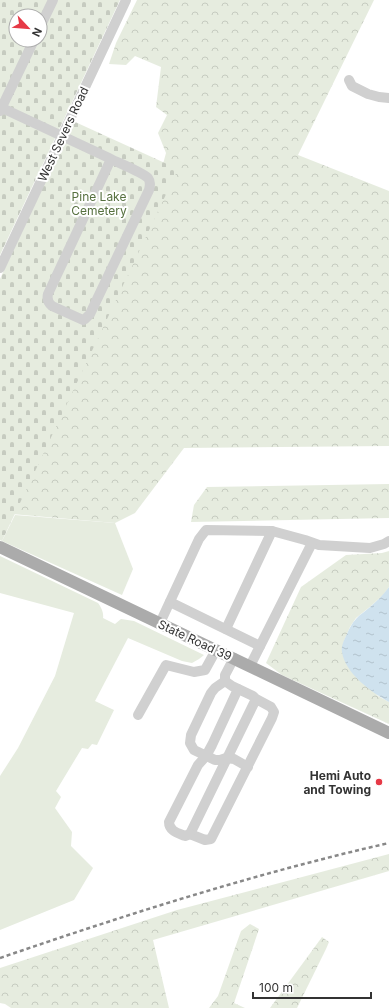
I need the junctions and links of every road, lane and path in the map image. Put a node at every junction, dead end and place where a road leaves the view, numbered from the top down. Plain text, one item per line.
1 (53, 0) edge
2 (126, 0) edge
3 (48, 10) edge
4 (30, 48) edge
5 (349, 80) dead end
6 (389, 98) edge
7 (1, 109) edge
8 (62, 136) junction
9 (111, 159) junction
10 (0, 268) edge
11 (272, 531) junction
12 (389, 541) edge
13 (312, 543) junction
14 (0, 547) edge
15 (170, 602) junction
16 (160, 623) junction
17 (226, 629) junction
18 (260, 646) junction
19 (216, 650) junction
20 (234, 658) junction
21 (250, 666) junction
22 (225, 681) junction
23 (238, 689) junction
24 (256, 699) junction
25 (138, 715) dead end
26 (389, 733) edge
27 (206, 756) junction
28 (226, 758) junction
29 (248, 767) junction
30 (190, 834) junction

1 - 3 street
2 - 8 street, West Severs Road
4 - 7 street
5 - 6 street
7 - 8 street
8 - 9 street
8 - 10 street, West Severs Road
9 - 9 street
11 - 13 street
11 - 15 street
11 - 17 street
12 - 13 street
13 - 18 street
14 - 16 main road, State Road 39
15 - 16 street
15 - 17 street
16 - 19 main road, State Road 39
17 - 18 street
18 - 21 street
19 - 20 main road, State Road 39
19 - 25 street
20 - 21 main road, State Road 39
20 - 22 street
21 - 26 main road, State Road 39
22 - 23 street
22 - 27 street
23 - 24 street
23 - 27 street
24 - 28 street
24 - 29 street
27 - 28 street
27 - 30 street
28 - 29 street
28 - 30 street
29 - 30 street

